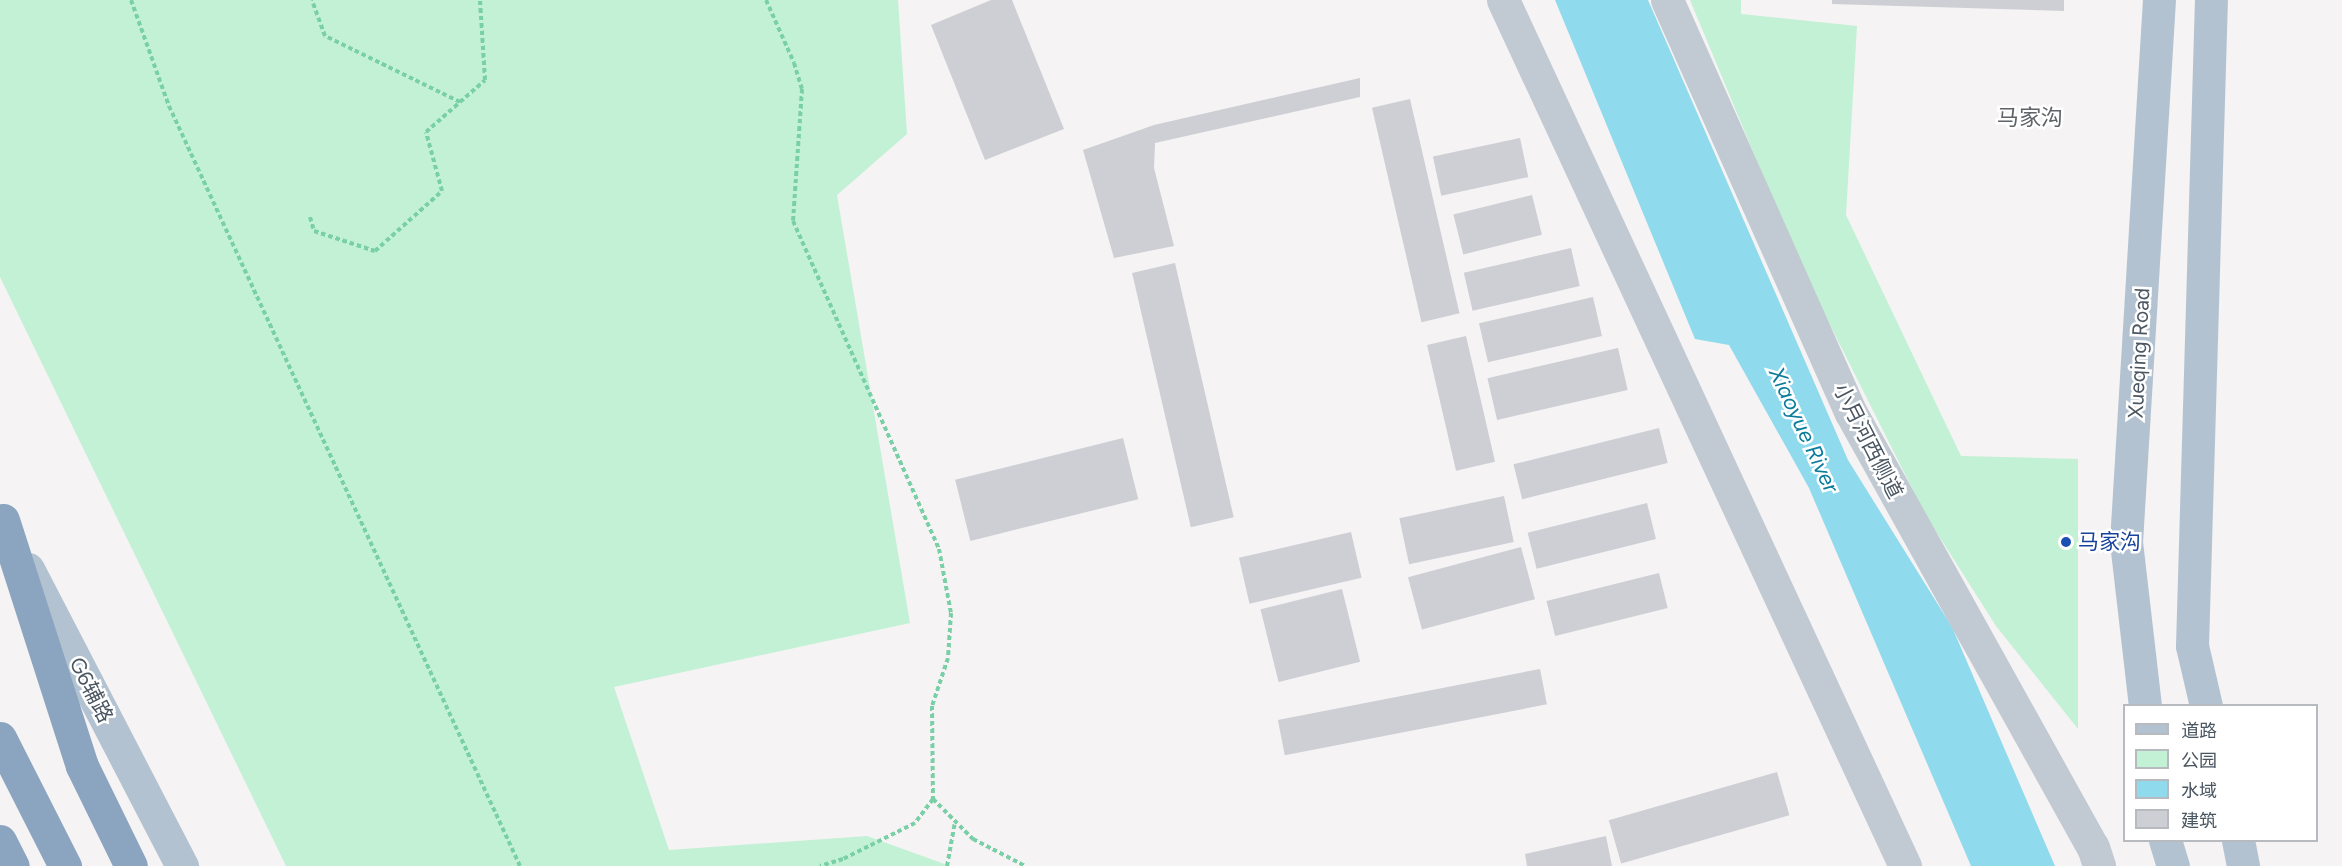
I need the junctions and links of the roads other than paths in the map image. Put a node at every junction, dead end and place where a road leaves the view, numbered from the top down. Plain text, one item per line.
1 (1503, 0) edge
2 (1667, 0) edge
3 (2159, 0) edge
4 (2211, 0) edge
5 (1, 517) edge
6 (2145, 704) edge
7 (2206, 704) edge
8 (0, 738) edge
9 (0, 841) edge
10 (2166, 842) edge
11 (2238, 842) edge
12 (13, 866) edge
13 (65, 866) edge
14 (131, 866) edge
15 (182, 866) edge
16 (1905, 866) edge
17 (2099, 866) edge
18 (2173, 866) edge
19 (2244, 866) edge

1 - 16 lane
2 - 17 lane, 小月河西侧道
3 - 6 main road, Xueqing Road
4 - 7 main road
5 - 14 highway
5 - 15 main road, G6辅路
8 - 13 highway
9 - 12 highway
10 - 18 main road
11 - 19 main road

